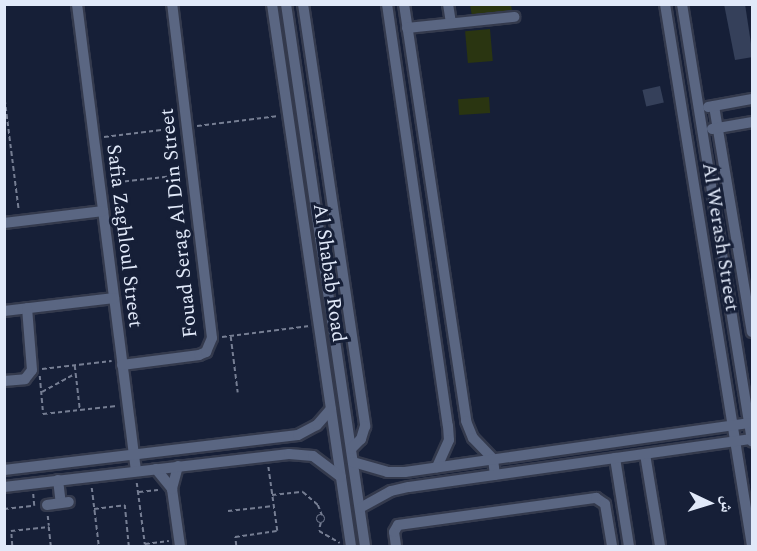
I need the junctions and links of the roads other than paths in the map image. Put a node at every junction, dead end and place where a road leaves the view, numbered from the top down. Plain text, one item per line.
1 (77, 4) edge
2 (172, 4) edge
3 (272, 4) edge
4 (286, 4) edge
5 (303, 4) edge
6 (387, 4) edge
7 (404, 4) edge
8 (448, 4) edge
9 (665, 4) edge
10 (682, 4) edge
11 (514, 17) dead end
12 (451, 23) junction
13 (407, 27) junction
14 (417, 94) junction
15 (401, 97) junction
16 (753, 99) edge
17 (714, 106) junction
18 (699, 108) junction
19 (753, 122) edge
20 (718, 128) junction
21 (703, 130) junction
22 (428, 172) junction
23 (412, 175) junction
24 (103, 211) junction
25 (4, 223) edge
26 (114, 298) junction
27 (27, 308) junction
28 (4, 311) edge
29 (753, 332) edge
30 (122, 362) junction
31 (4, 381) edge
32 (749, 400) edge
33 (331, 409) junction
34 (750, 423) junction
35 (732, 425) junction
36 (288, 437) junction
37 (752, 440) edge
38 (735, 441) junction
39 (351, 448) junction
40 (289, 454) junction
41 (645, 454) junction
42 (134, 455) junction
43 (615, 458) junction
44 (493, 459) junction
45 (353, 462) junction
46 (178, 466) junction
47 (437, 467) junction
48 (156, 469) junction
49 (4, 470) edge
50 (136, 471) junction
51 (495, 475) junction
52 (341, 477) junction
53 (58, 480) junction
54 (4, 487) edge
55 (172, 489) junction
56 (47, 505) road end
57 (360, 508) junction
58 (179, 543) edge
59 (350, 546) edge
60 (365, 546) edge
61 (396, 546) edge
62 (612, 546) edge
63 (629, 546) edge
64 (660, 546) edge
65 (752, 546) edge

1 - 24 street, Safia Zaghloul Street
2 - 30 street, Fouad Serag Al Din Street
3 - 33 street, Al Shabab Road
4 - 39 street, Al Shabab Road
5 - 39 street
6 - 15 street
7 - 13 street
8 - 12 street
9 - 35 street, Al Werash Street
10 - 18 street, Al Werash Street
11 - 12 street
12 - 13 street
13 - 14 street
14 - 15 street
14 - 22 street
15 - 23 street
16 - 17 street
17 - 18 street
17 - 20 street
18 - 21 street, Al Werash Street
19 - 20 street
20 - 21 street
20 - 29 street
21 - 32 street, Al Werash Street
22 - 23 street
22 - 44 street
23 - 47 street
24 - 25 street
24 - 26 street, Safia Zaghloul Street
26 - 27 street
26 - 30 street, Safia Zaghloul Street
27 - 28 street
27 - 31 street
30 - 42 street, Safia Zaghloul Street
32 - 34 street, Al Werash Street
33 - 36 street
33 - 52 street, Al Shabab Road
34 - 35 street
34 - 37 street, Al Werash Street
35 - 38 street, Al Werash Street
35 - 44 street
36 - 40 street
36 - 42 street
37 - 38 street
38 - 41 street
38 - 65 street, Al Werash Street
39 - 45 street, Al Shabab Road
40 - 46 street
40 - 52 street
41 - 43 street
41 - 64 street
42 - 49 street
42 - 50 street, Safia Zaghloul Street
43 - 51 street
43 - 63 street
44 - 47 street
44 - 51 street
45 - 47 street
45 - 57 street, Al Shabab Road
46 - 48 street
46 - 55 street
48 - 50 street
48 - 55 street
50 - 53 street
51 - 57 street
52 - 59 street, Al Shabab Road
53 - 54 street
53 - 56 street
55 - 58 street
57 - 60 street, Al Shabab Road
61 - 62 street

